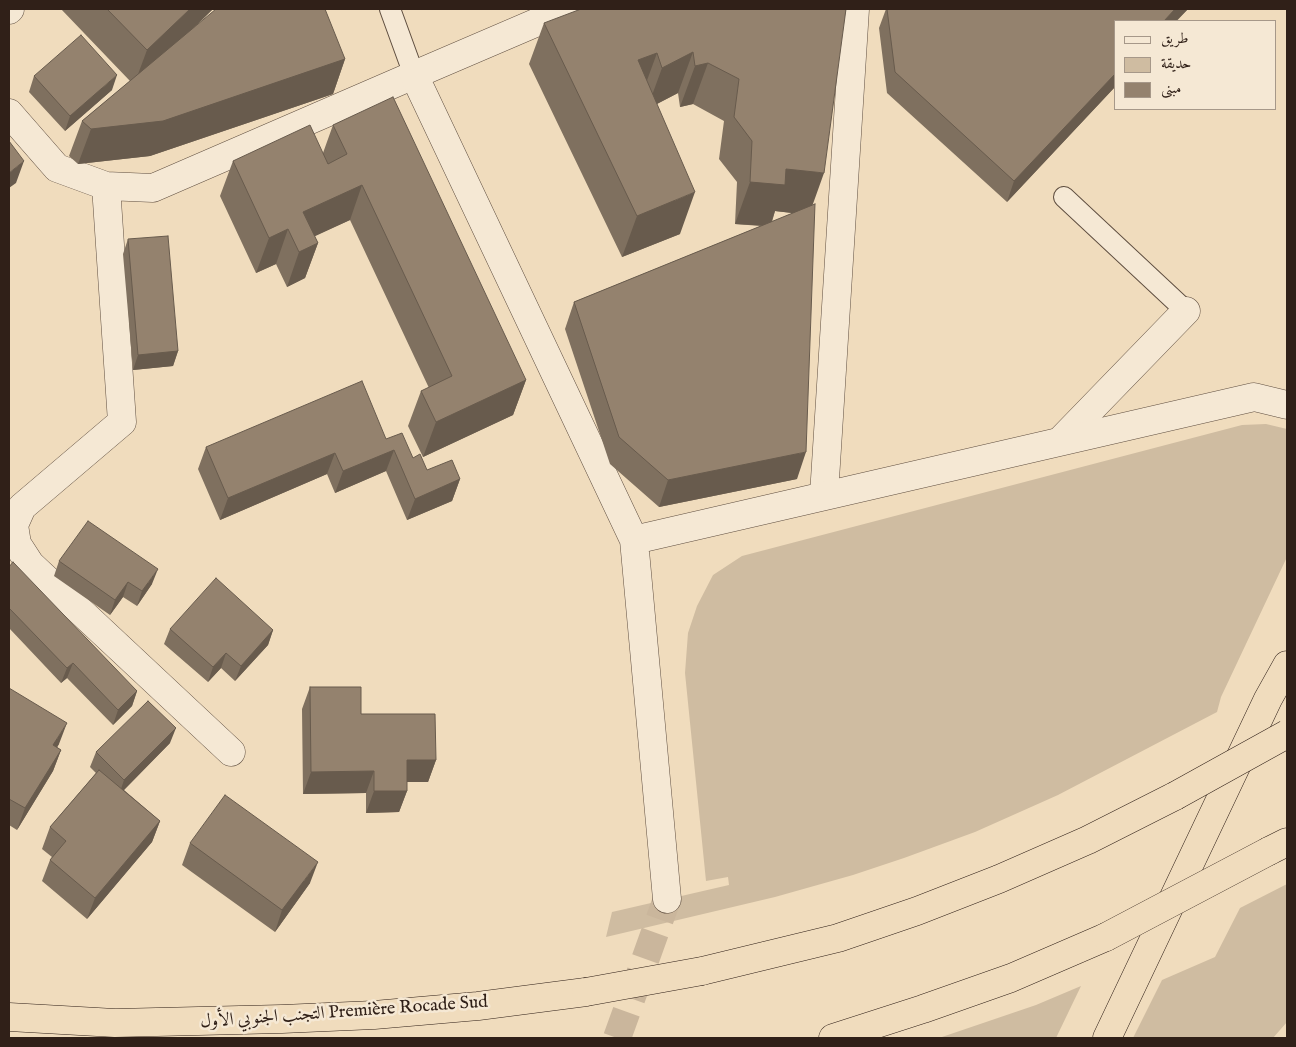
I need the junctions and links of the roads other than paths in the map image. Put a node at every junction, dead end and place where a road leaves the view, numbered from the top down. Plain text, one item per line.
1 (390, 9) edge
2 (568, 9) edge
3 (855, 9) edge
4 (414, 75) junction
5 (9, 113) edge
6 (106, 186) junction
7 (1064, 197) dead end
8 (1186, 311) joint
9 (1287, 404) edge
10 (1060, 441) junction
11 (824, 496) junction
12 (634, 540) junction
13 (1287, 665) edge
14 (1287, 734) edge
15 (231, 752) dead end
16 (1278, 846) edge
17 (667, 899) tunnel mouth
18 (9, 1017) edge
19 (832, 1038) edge
20 (1107, 1038) edge

1 - 4 lane
2 - 4 street
3 - 11 street
4 - 6 street
4 - 12 street
5 - 6 street
6 - 15 street
7 - 8 lane
8 - 10 street
9 - 10 street
10 - 11 street
11 - 12 street
12 - 17 street
13 - 20 highway
14 - 18 highway, التجنب الجنوبي الأول Première Rocade Sud, bridge
16 - 19 highway, bridge

